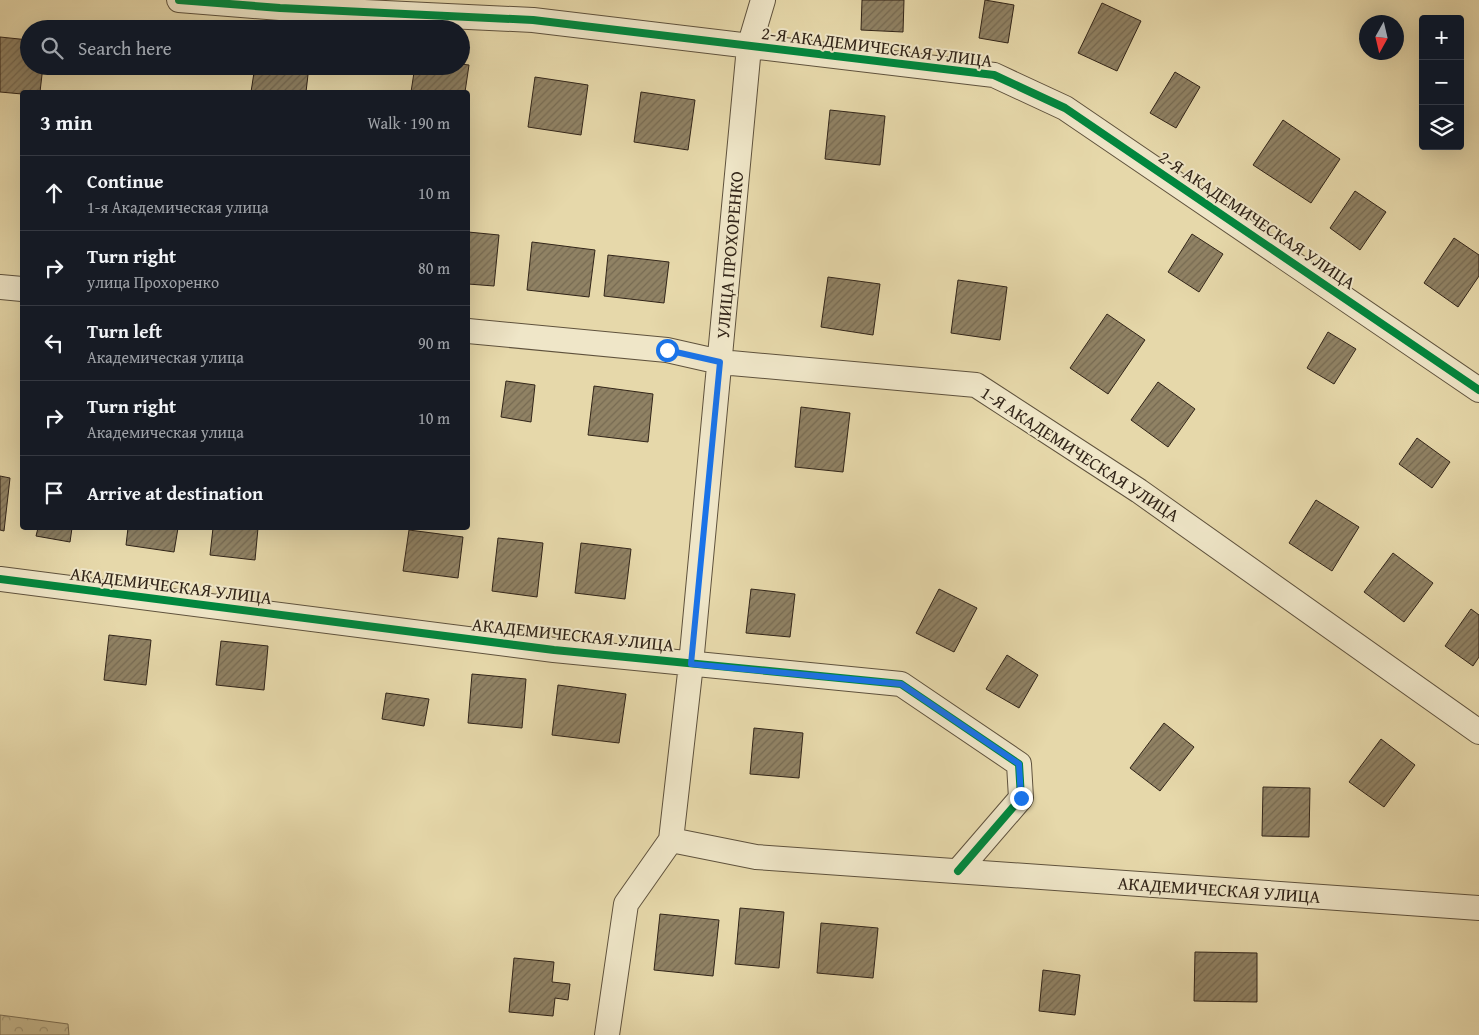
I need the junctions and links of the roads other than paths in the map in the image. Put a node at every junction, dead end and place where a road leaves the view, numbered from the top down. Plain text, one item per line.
1 (179, 0) edge
2 (763, 0) edge
3 (750, 47) junction
4 (0, 287) edge
5 (20, 289) edge
6 (470, 332) edge
7 (720, 362) junction
8 (1479, 390) edge
9 (0, 579) edge
10 (691, 664) junction
11 (1479, 732) edge
12 (671, 840) junction
13 (958, 871) junction
14 (1479, 908) edge
15 (606, 1035) edge

1 - 3 street, 2-Я АКАДЕМИЧЕСКАЯ УЛИЦА
2 - 3 street, УЛИЦА ПРОХОРЕНКО
3 - 7 street, УЛИЦА ПРОХОРЕНКО
3 - 8 street, 2-Я АКАДЕМИЧЕСКАЯ УЛИЦА
4 - 5 street
6 - 7 street, 1-Я АКАДЕМИЧЕСКАЯ УЛИЦА
7 - 10 street, УЛИЦА ПРОХОРЕНКО
7 - 11 street, 1-Я АКАДЕМИЧЕСКАЯ УЛИЦА
9 - 10 street, АКАДЕМИЧЕСКАЯ УЛИЦА
10 - 12 street, УЛИЦА ПРОХОРЕНКО
10 - 13 street, АКАДЕМИЧЕСКАЯ УЛИЦА
12 - 13 street, АКАДЕМИЧЕСКАЯ УЛИЦА
12 - 15 street, УЛИЦА ПРОХОРЕНКО
13 - 14 street, АКАДЕМИЧЕСКАЯ УЛИЦА

